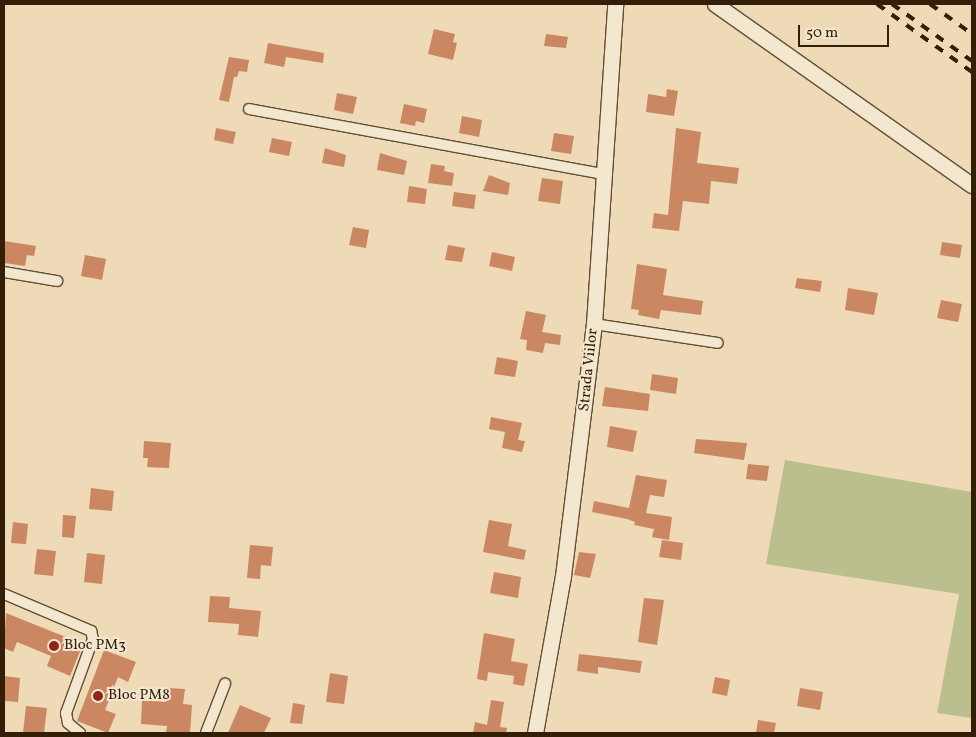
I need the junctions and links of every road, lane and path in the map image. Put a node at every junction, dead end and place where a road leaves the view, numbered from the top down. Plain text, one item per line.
1 (615, 4) edge
2 (715, 4) edge
3 (249, 109) dead end
4 (604, 174) junction
5 (972, 185) edge
6 (4, 272) edge
7 (57, 280) dead end
8 (594, 324) junction
9 (718, 343) dead end
10 (4, 594) edge
11 (225, 684) dead end
12 (80, 733) edge
13 (206, 733) edge
14 (535, 733) edge

1 - 4 main road, Strada Viilor
2 - 5 main road
3 - 4 street
4 - 8 main road, Strada Viilor
6 - 7 street
8 - 9 street
8 - 14 main road, Strada Viilor
10 - 12 street
11 - 13 street

